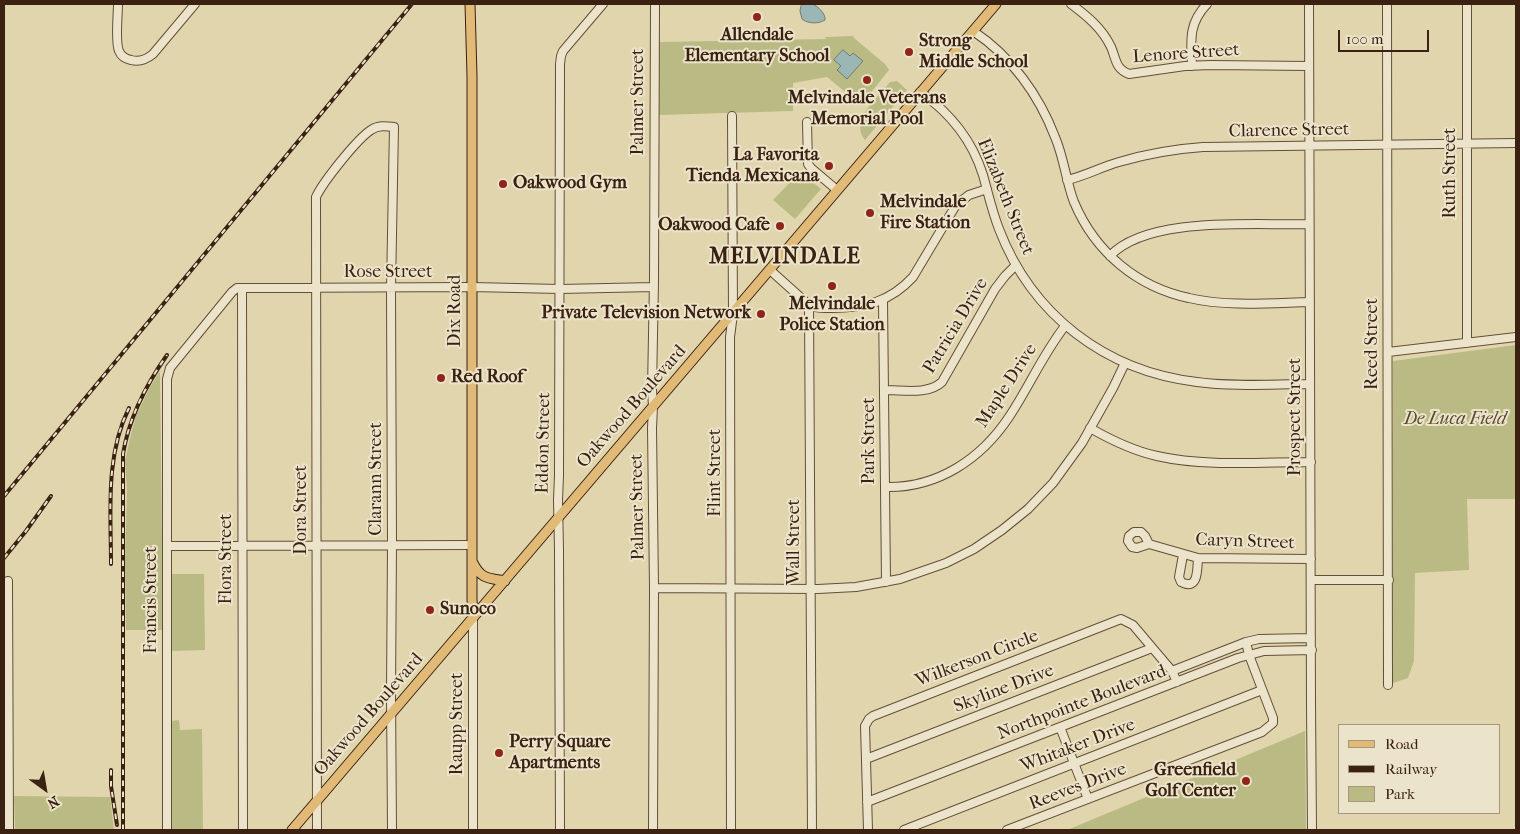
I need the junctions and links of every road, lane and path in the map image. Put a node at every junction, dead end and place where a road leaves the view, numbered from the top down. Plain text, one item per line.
1 (118, 4) edge
2 (195, 4) edge
3 (470, 4) edge
4 (603, 4) edge
5 (654, 4) edge
6 (996, 4) edge
7 (1071, 4) edge
8 (1207, 4) edge
9 (1309, 4) edge
10 (1387, 4) edge
11 (1467, 4) edge
12 (972, 31) junction
13 (1192, 66) junction
14 (1309, 66) junction
15 (920, 92) junction
16 (732, 116) dead end
17 (807, 122) dead end
18 (394, 127) joint
19 (1466, 143) junction
20 (1516, 143) edge
21 (1387, 144) junction
22 (1309, 146) junction
23 (1067, 180) junction
24 (987, 189) junction
25 (837, 190) junction
26 (1309, 224) junction
27 (1110, 256) junction
28 (1016, 265) junction
29 (770, 270) junction
30 (472, 287) junction
31 (654, 287) junction
32 (242, 288) junction
33 (317, 288) junction
34 (391, 288) junction
35 (560, 289) junction
36 (883, 300) junction
37 (1310, 302) junction
38 (809, 305) junction
39 (732, 314) junction
40 (1066, 326) junction
41 (1516, 337) edge
42 (1467, 343) junction
43 (1388, 352) junction
44 (1124, 363) junction
45 (1310, 384) junction
46 (885, 390) junction
47 (653, 407) junction
48 (1090, 428) junction
49 (1311, 462) junction
50 (886, 487) junction
51 (559, 517) junction
52 (1149, 544) dead end
53 (242, 545) junction
54 (317, 545) junction
55 (392, 545) junction
56 (472, 545) junction
57 (167, 546) junction
58 (1182, 554) junction
59 (1198, 558) junction
60 (1311, 559) junction
61 (472, 562) junction
62 (1311, 580) junction
63 (1389, 580) junction
64 (8, 581) dead end
65 (505, 581) junction
66 (886, 582) junction
67 (732, 587) junction
68 (654, 588) junction
69 (811, 589) junction
70 (473, 618) junction
71 (1312, 638) junction
72 (1246, 642) junction
73 (1152, 648) junction
74 (1312, 650) junction
75 (1249, 655) junction
76 (1172, 672) junction
77 (1177, 682) junction
78 (1388, 685) dead end
79 (1262, 690) junction
80 (392, 713) junction
81 (1060, 728) junction
82 (866, 759) junction
83 (1074, 764) junction
84 (1088, 799) junction
85 (317, 801) junction
86 (867, 802) junction
87 (9, 830) edge
88 (166, 830) edge
89 (243, 830) edge
90 (292, 830) edge
91 (317, 830) edge
92 (392, 830) edge
93 (473, 830) edge
94 (560, 830) edge
95 (654, 830) edge
96 (731, 830) edge
97 (812, 830) edge
98 (868, 830) edge
99 (904, 830) edge
100 (1007, 830) edge
101 (1312, 830) edge

1 - 2 street
3 - 30 main road, Dix Road
4 - 35 street, Eddon Street
5 - 31 street, Palmer Street
6 - 12 main road, Oakwood Boulevard
7 - 13 street, Lenore Street
8 - 13 street
9 - 14 street, Prospect Street
10 - 21 street, Reed Street
11 - 19 street, Ruth Street
12 - 15 main road, Oakwood Boulevard
12 - 23 street
13 - 14 street, Lenore Street
14 - 22 street, Prospect Street
15 - 24 street, Elizabeth Street
15 - 25 main road, Oakwood Boulevard
16 - 39 street, Flint Street
17 - 25 street
18 - 33 street, Dora Street
18 - 34 street, Clarann Street
19 - 20 street, Clarence Street
19 - 21 street, Clarence Street
19 - 42 street, Ruth Street
21 - 22 street, Clarence Street
21 - 43 street, Reed Street
22 - 23 street, Clarence Street
22 - 26 street, Prospect Street
23 - 27 street
24 - 28 street, Elizabeth Street
24 - 36 street
25 - 29 main road, Oakwood Boulevard
26 - 27 street
26 - 37 street, Prospect Street
27 - 37 street
28 - 40 street, Elizabeth Street
28 - 46 street, Patricia Drive
29 - 38 street
29 - 39 main road, Oakwood Boulevard
30 - 34 street, Rose Street
30 - 35 street, Rose Street
30 - 56 main road, Dix Road
31 - 35 street, Rose Street
31 - 47 street, Palmer Street
32 - 33 street, Rose Street
32 - 53 street, Flora Street
32 - 57 street, Francis Street
33 - 34 street, Rose Street
33 - 54 street, Dora Street
34 - 55 street, Clarann Street
35 - 51 street, Eddon Street
36 - 38 street
36 - 46 street, Park Street
37 - 45 street, Prospect Street
38 - 69 street, Wall Street
39 - 47 main road, Oakwood Boulevard
39 - 67 street, Flint Street
40 - 44 street, Elizabeth Street
40 - 50 street, Maple Drive
41 - 42 street
42 - 43 street
43 - 63 street, Reed Street
44 - 45 street, Elizabeth Street
44 - 48 street
45 - 49 street, Prospect Street
46 - 50 street, Park Street
47 - 51 main road, Oakwood Boulevard
47 - 68 street, Palmer Street
48 - 49 street
48 - 66 street
49 - 60 street, Prospect Street
50 - 66 street, Park Street
51 - 65 main road, Oakwood Boulevard
51 - 94 street, Eddon Street
52 - 58 street, Caryn Street
53 - 54 street
53 - 57 street
53 - 89 street, Flora Street
54 - 55 street
54 - 85 street, Dora Street
55 - 56 street
55 - 80 street, Clarann Street
56 - 61 main road, Dix Road
57 - 88 street, Francis Street
58 - 59 street, Caryn Street
58 - 59 street
59 - 60 street, Caryn Street
60 - 62 street, Prospect Street
61 - 65 main road
61 - 70 main road, Dix Road
62 - 63 street
62 - 71 street, Prospect Street
63 - 78 street, Reed Street
64 - 87 street
65 - 70 main road, Oakwood Boulevard
66 - 69 street
67 - 68 street
67 - 69 street
67 - 96 street, Flint Street
68 - 95 street, Palmer Street
69 - 97 street, Wall Street
70 - 80 main road, Oakwood Boulevard
70 - 93 street, Raupp Street
71 - 72 street, Northpointe Boulevard
71 - 74 street, Prospect Street
72 - 75 street, Reeves Drive
72 - 76 street, Northpointe Boulevard
73 - 76 street, Wilkerson Circle
73 - 82 street, Skyline Drive
73 - 82 street, Wilkerson Circle
74 - 75 street, Northpointe Boulevard
74 - 101 street, Prospect Street
75 - 77 street, Northpointe Boulevard
75 - 79 street, Reeves Drive
76 - 77 street, Wilkerson Circle
77 - 81 street, Northpointe Boulevard
79 - 83 street, Whitaker Drive
79 - 84 street, Reeves Drive
80 - 85 main road, Oakwood Boulevard
80 - 92 street, Clarann Street
81 - 83 street
81 - 86 street, Northpointe Boulevard
82 - 86 street, Wilkerson Circle
83 - 84 street
83 - 99 street, Whitaker Drive
84 - 100 street, Reeves Drive
85 - 90 main road, Oakwood Boulevard
85 - 91 street, Dora Street
86 - 98 street, Wilkerson Circle

